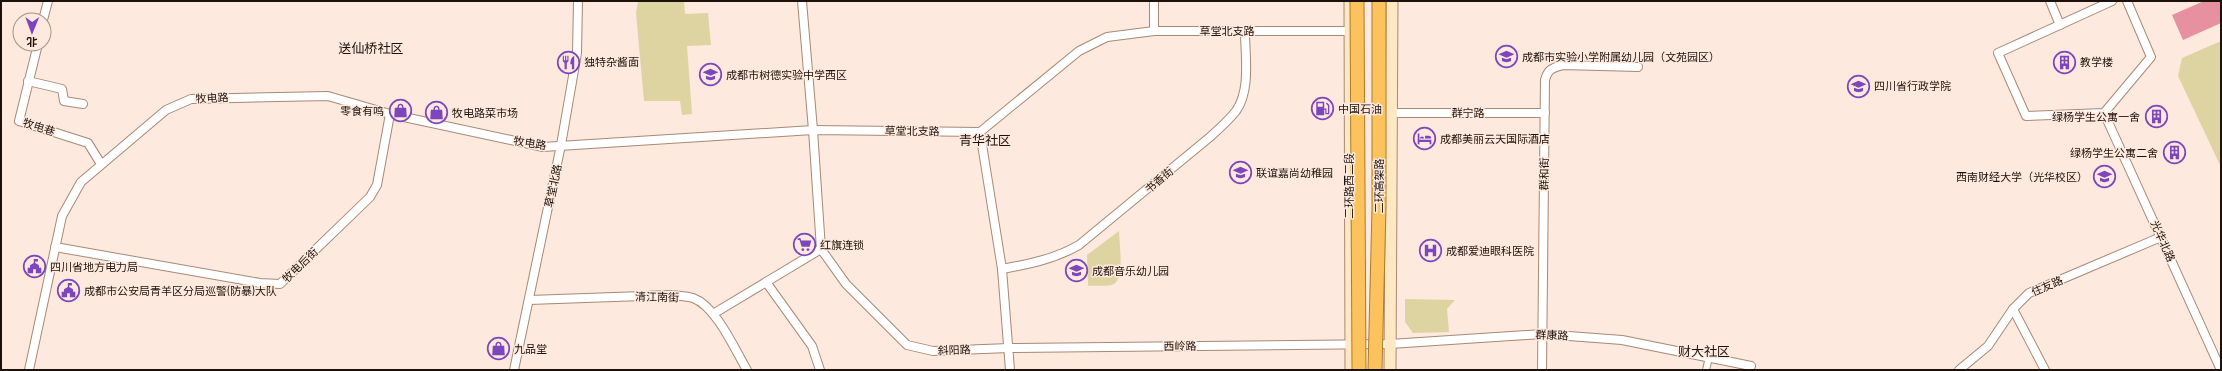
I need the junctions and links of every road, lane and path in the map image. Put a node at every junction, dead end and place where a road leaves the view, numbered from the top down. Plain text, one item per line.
1 (48, 1) edge
2 (578, 1) edge
3 (802, 1) edge
4 (1154, 1) edge
5 (1350, 1) edge
6 (1357, 1) edge
7 (1379, 1) edge
8 (1392, 1) edge
9 (2050, 1) edge
10 (2112, 1) edge
11 (2127, 1) edge
12 (46, 12) edge
13 (2060, 25) junction
14 (1154, 31) junction
15 (1245, 31) junction
16 (1350, 31) junction
17 (36, 52) edge
18 (1638, 67) dead end
19 (28, 81) junction
20 (83, 104) dead end
21 (1391, 113) junction
22 (1545, 113) junction
23 (2104, 113) junction
24 (390, 114) junction
25 (814, 130) junction
26 (980, 132) junction
27 (561, 145) junction
28 (101, 164) junction
29 (2161, 237) junction
30 (55, 247) junction
31 (821, 249) junction
32 (1002, 269) junction
33 (766, 282) junction
34 (529, 300) junction
35 (2013, 309) junction
36 (713, 314) junction
37 (1542, 334) junction
38 (1350, 344) junction
39 (1390, 344) junction
40 (1010, 348) junction
41 (1709, 357) junction
42 (1751, 366) dead end
43 (29, 370) edge
44 (514, 370) edge
45 (748, 370) edge
46 (820, 370) edge
47 (1010, 370) edge
48 (1351, 370) edge
49 (1359, 370) edge
50 (1375, 370) edge
51 (1390, 370) edge
52 (1542, 370) edge
53 (1706, 370) edge
54 (1959, 370) edge
55 (2045, 370) edge
56 (2221, 370) edge

1 - 12 street
2 - 27 street, 草堂北路
3 - 25 street
4 - 14 street
5 - 16 main road, 二环路西二段
6 - 49 highway, 二环高架路, bridge
7 - 50 highway, 二环高架路, bridge
8 - 21 main road
9 - 13 street
10 - 13 street
11 - 23 street
13 - 23 street
14 - 15 street, 草堂北支路
14 - 26 street, 草堂北支路
15 - 16 street, 草堂北支路
15 - 32 street, 书香街
16 - 38 main road, 二环路西二段
17 - 19 street, 牧电巷
18 - 22 street, 群和街
19 - 20 street
19 - 28 street, 牧电巷
21 - 22 street, 群宁路
21 - 39 main road
22 - 37 street, 群和街
23 - 29 street, 光华北路
24 - 27 street, 牧电路
24 - 28 street, 牧电路
24 - 30 street, 牧电后街
25 - 26 street, 草堂北支路
25 - 27 street, 草堂北支路
25 - 31 street
26 - 32 street
27 - 34 street, 草堂北路
28 - 30 street, 牧电路
29 - 35 street, 住友路
29 - 56 street, 光华北路
30 - 43 street, 牧电路
31 - 33 street
31 - 40 street, 斜阳路
32 - 40 street
33 - 36 street
33 - 46 street
34 - 36 street, 清江南街
34 - 44 street, 草堂北路
35 - 54 street, 住友路
35 - 55 street
36 - 45 street, 清江南街
37 - 39 street, 群康路
37 - 41 street, 群康路
37 - 52 street, 群和街
38 - 39 street, 群康路
38 - 40 street, 西岭路
38 - 48 main road, 二环路西二段
39 - 51 main road
40 - 47 street
41 - 42 street, 群康路
41 - 53 street

